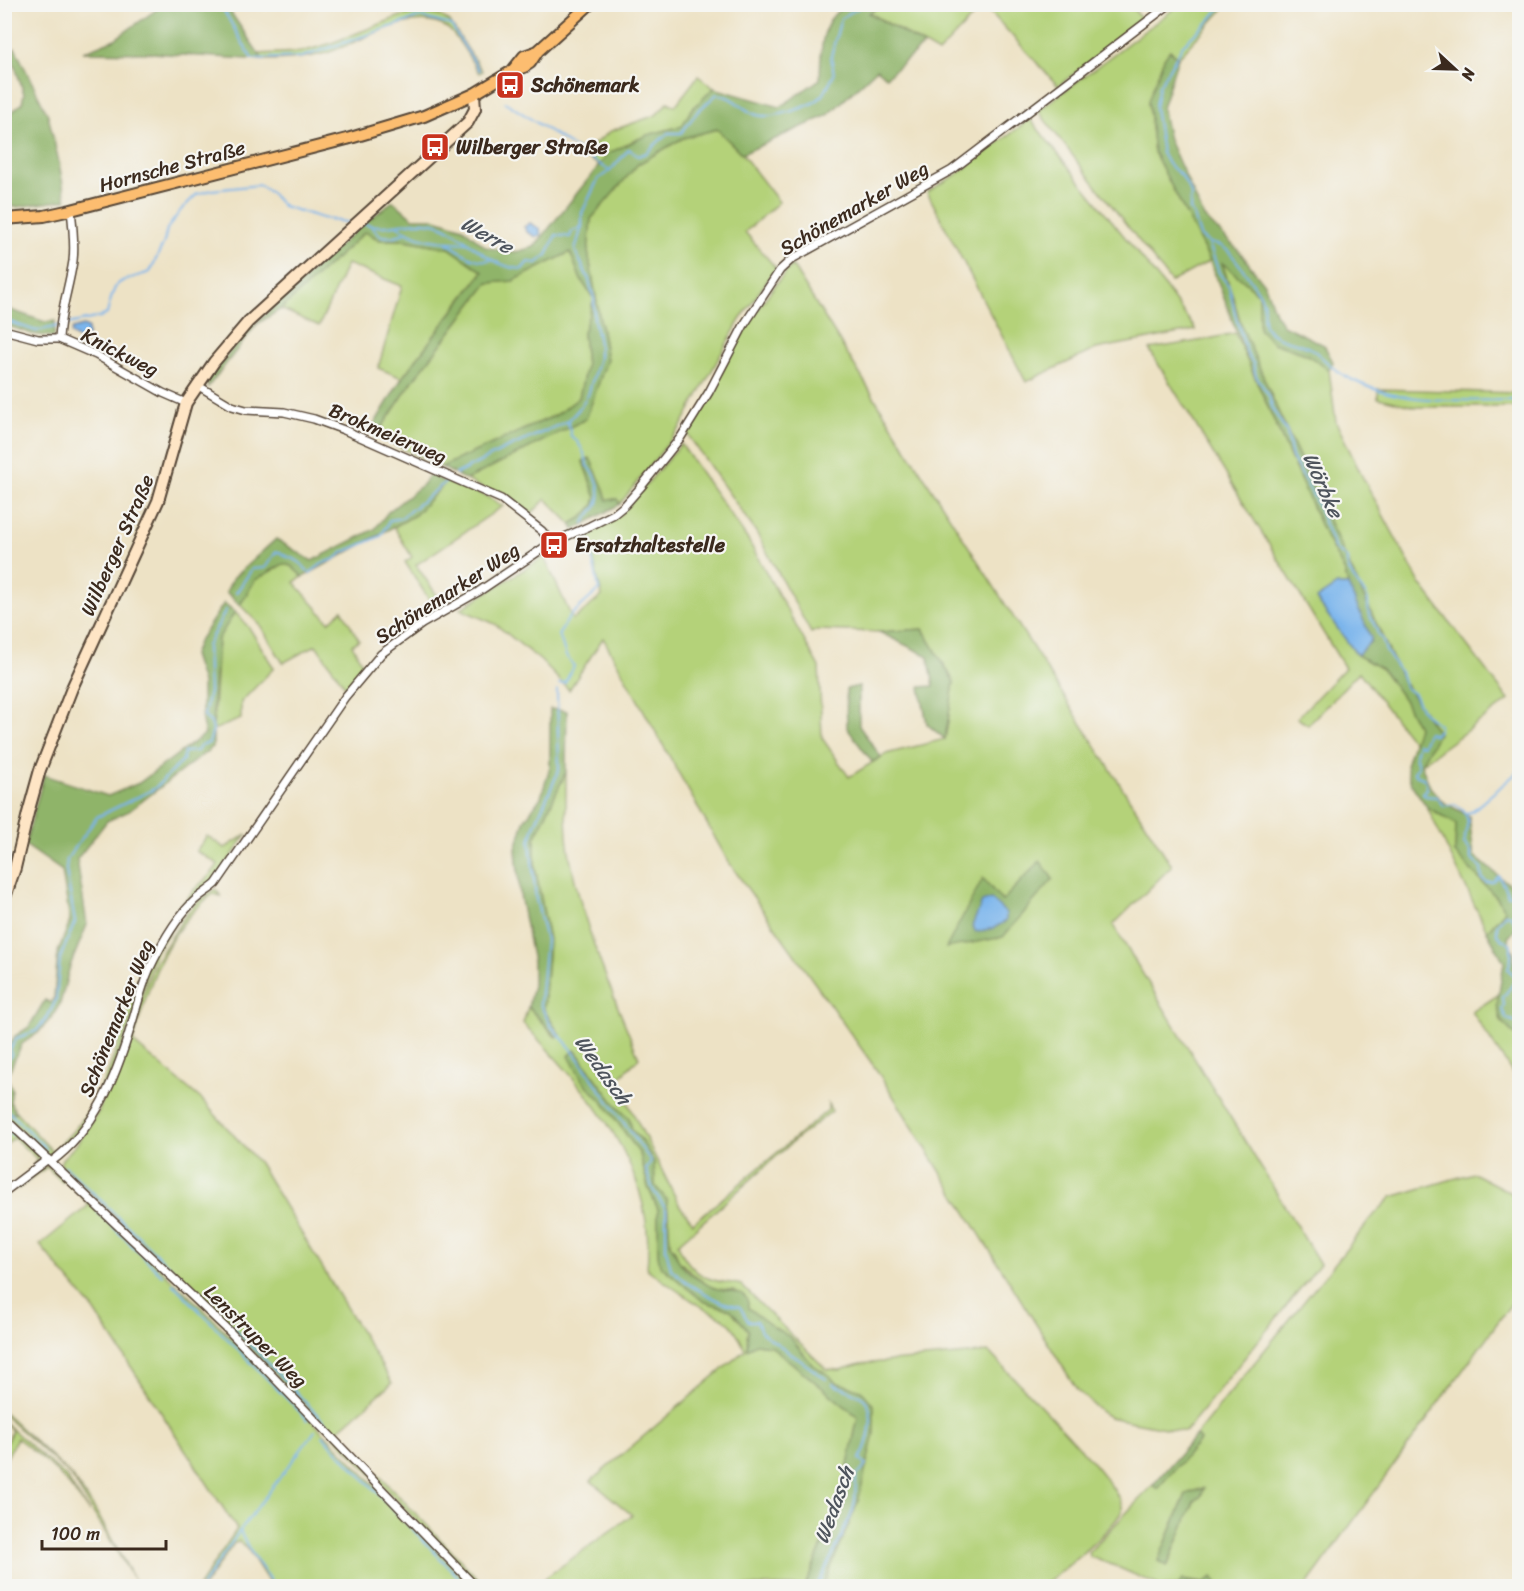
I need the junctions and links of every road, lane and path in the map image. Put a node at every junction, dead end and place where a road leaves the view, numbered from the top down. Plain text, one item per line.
1 (590, 4) edge
2 (1170, 4) edge
3 (474, 94) junction
4 (71, 210) junction
5 (4, 219) edge
6 (4, 330) edge
7 (59, 339) junction
8 (197, 386) junction
9 (186, 404) junction
10 (551, 543) junction
11 (4, 900) edge
12 (4, 1118) edge
13 (49, 1160) junction
14 (4, 1192) edge
15 (475, 1587) edge

1 - 3 main road
2 - 10 street, Schönemarker Weg
3 - 4 main road, Hornsche Straße
3 - 8 street, Wilberger Straße
4 - 5 main road, Hornsche Straße
4 - 7 street, Knickweg
6 - 7 street
7 - 9 street, Knickweg
8 - 9 street, Wilberger Straße
8 - 10 street, Brokmeierweg
9 - 11 street, Wilberger Straße
10 - 13 street, Schönemarker Weg
12 - 13 street, Lenstruper Weg
13 - 14 street, Schönemarker Weg
13 - 15 street, Lenstruper Weg

